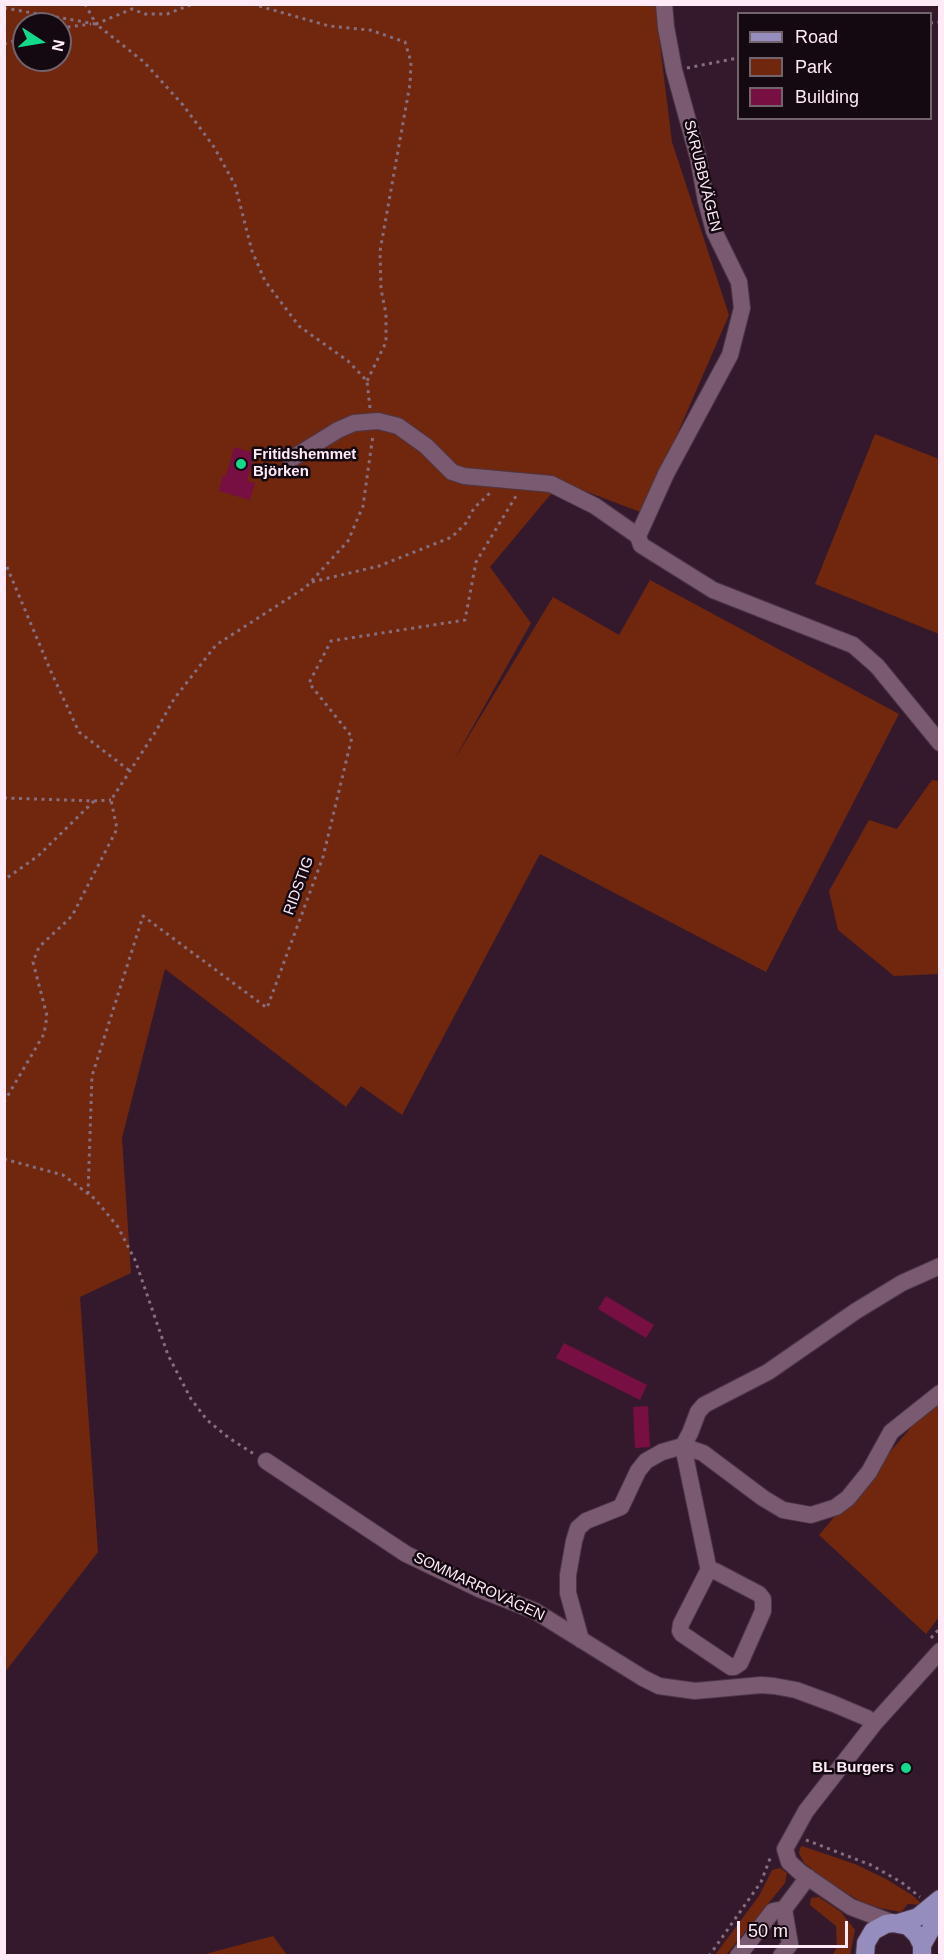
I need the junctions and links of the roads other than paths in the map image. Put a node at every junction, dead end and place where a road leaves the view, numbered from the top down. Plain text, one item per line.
1 (664, 4) edge
2 (291, 459) dead end
3 (638, 536) junction
4 (939, 743) edge
5 (939, 1266) edge
6 (939, 1393) edge
7 (683, 1446) junction
8 (266, 1461) road end
9 (710, 1571) junction
10 (581, 1640) junction
11 (939, 1651) edge
12 (740, 1663) junction
13 (761, 1685) junction
14 (870, 1721) junction
15 (808, 1877) junction
16 (935, 1905) edge
17 (851, 1907) junction
18 (784, 1909) junction
19 (896, 1923) junction
20 (922, 1950) edge
21 (864, 1951) edge
22 (738, 1956) edge
23 (781, 1956) edge

1 - 3 street, SKRUBBVÄGEN
2 - 3 street
3 - 4 street
5 - 7 street
6 - 7 street
7 - 9 street
7 - 10 street
8 - 10 street, SOMMARROVÄGEN
9 - 12 street
9 - 12 street
10 - 13 street, SOMMARROVÄGEN
11 - 14 street
12 - 13 street
13 - 14 street, SOMMARROVÄGEN
14 - 15 street
15 - 17 street
15 - 18 street
16 - 19 main road
16 - 20 main road
17 - 19 street
17 - 21 street
18 - 22 street
18 - 23 street
19 - 20 main road
19 - 21 main road

